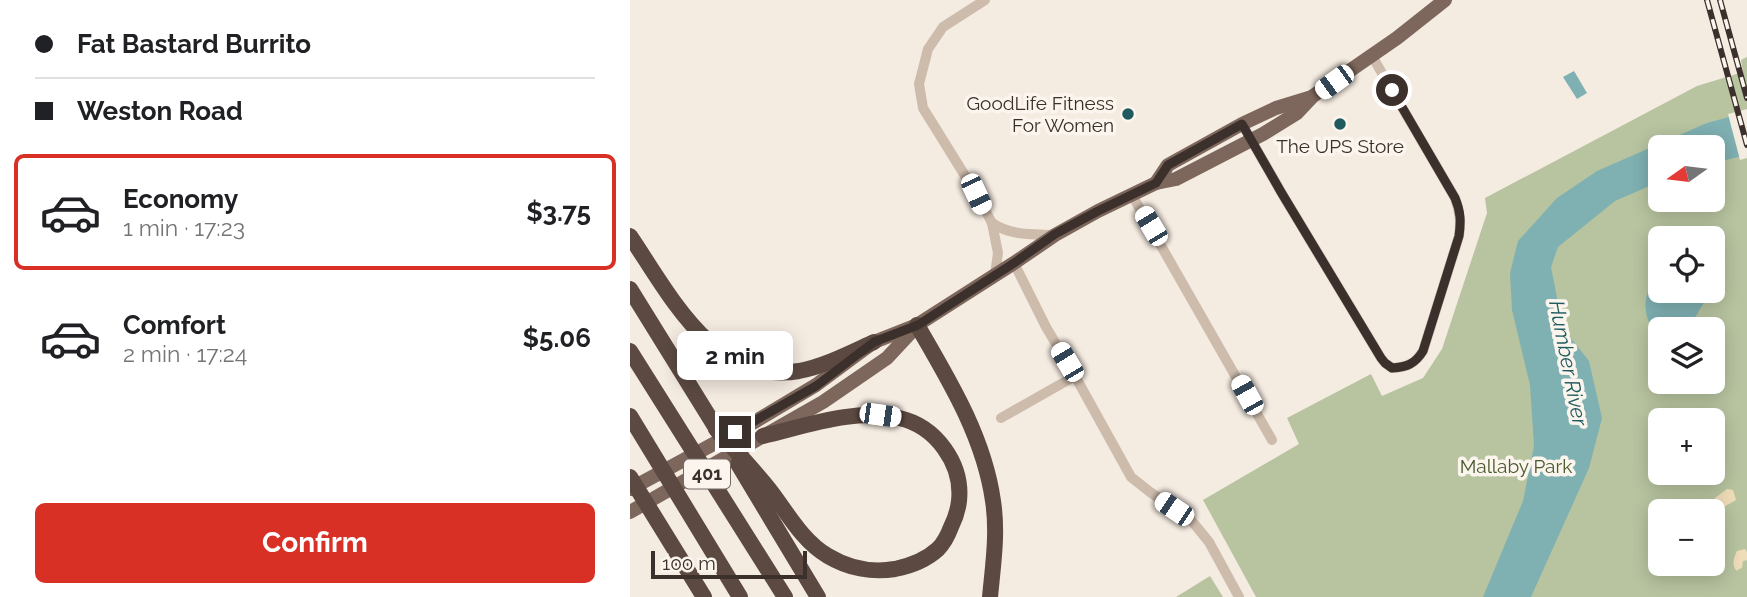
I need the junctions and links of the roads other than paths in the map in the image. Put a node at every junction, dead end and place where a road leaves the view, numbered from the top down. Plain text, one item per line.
1 (985, 0) edge
2 (1445, 0) edge
3 (1372, 56) junction
4 (1313, 96) junction
5 (1242, 124) junction
6 (1251, 140) junction
7 (1156, 183) junction
8 (1132, 195) junction
9 (992, 223) junction
10 (1055, 234) junction
11 (630, 236) edge
12 (1014, 263) junction
13 (995, 275) junction
14 (630, 289) edge
15 (918, 325) junction
16 (874, 342) junction
17 (630, 351) edge
18 (1075, 376) junction
19 (630, 416) edge
20 (1000, 418) dead end
21 (716, 429) junction
22 (763, 436) junction
23 (1272, 440) dead end
24 (630, 477) edge
25 (630, 487) edge
26 (651, 511) junction
27 (630, 512) edge
28 (704, 597) edge
29 (740, 597) edge
30 (785, 597) edge
31 (818, 597) edge
32 (990, 597) edge
33 (1239, 597) edge

1 - 9 street
2 - 3 main road
3 - 4 main road
3 - 6 street
4 - 5 main road
4 - 6 main road
5 - 6 street
5 - 7 main road
6 - 7 main road
7 - 8 main road
8 - 10 main road
8 - 23 street
9 - 10 street
9 - 13 street
10 - 12 main road
11 - 16 highway
12 - 13 main road
12 - 18 street
13 - 15 main road
14 - 21 highway, 401
15 - 16 main road
15 - 22 main road
15 - 32 highway
16 - 25 main road
17 - 30 highway, 401
18 - 20 street
18 - 33 street
19 - 29 highway, 401
21 - 22 highway
21 - 31 highway, 401
22 - 27 main road
24 - 26 highway
25 - 26 highway
26 - 28 highway

